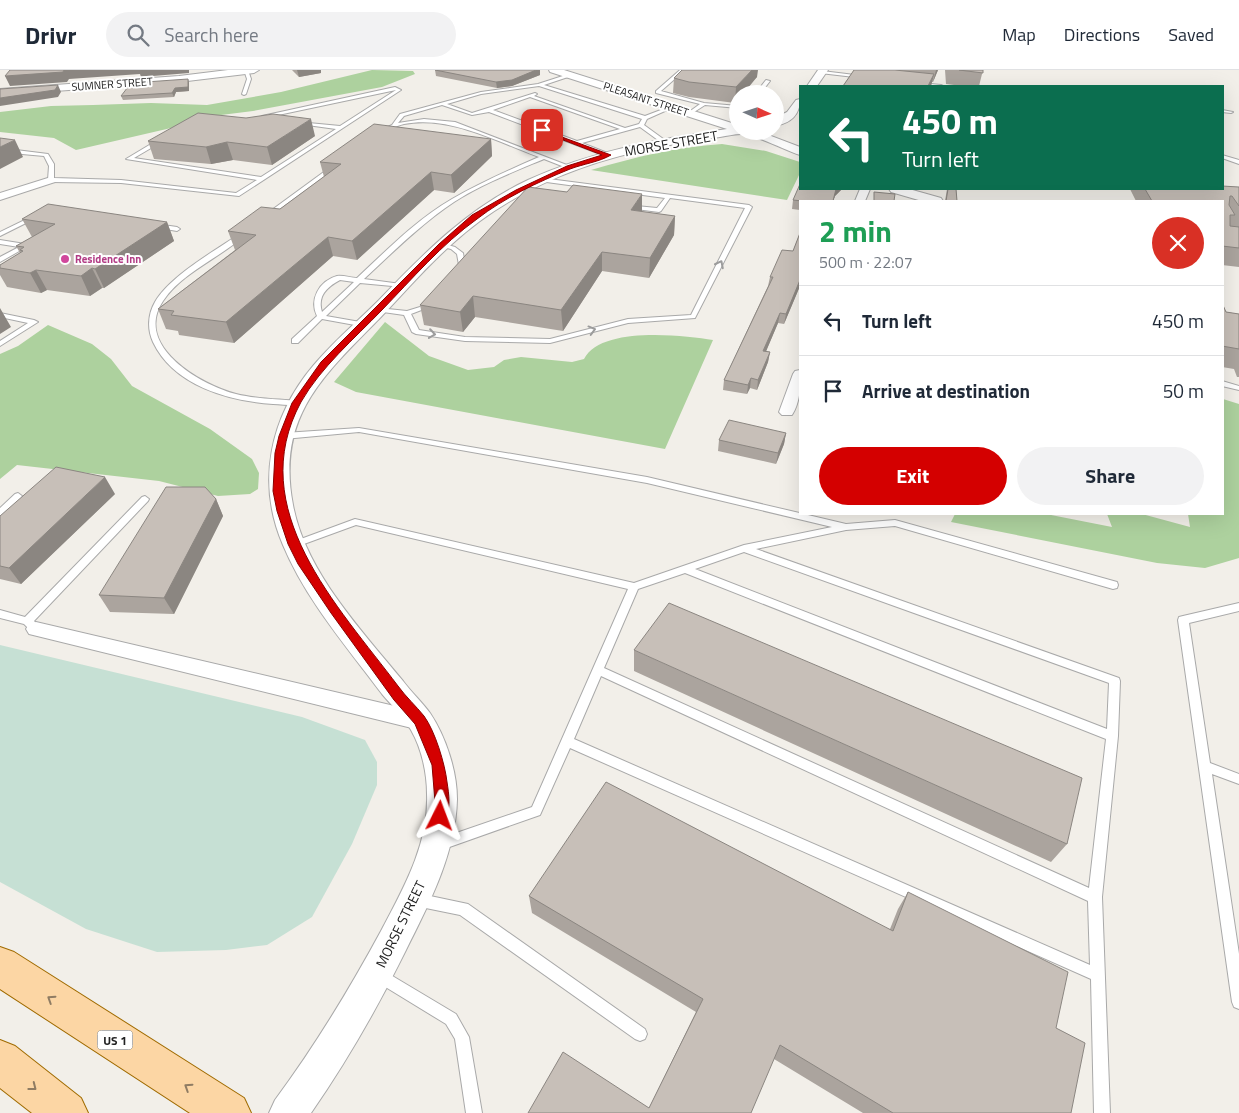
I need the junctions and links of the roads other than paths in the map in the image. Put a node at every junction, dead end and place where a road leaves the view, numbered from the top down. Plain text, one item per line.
1 (554, 70) edge
2 (683, 70) edge
3 (250, 71) edge
4 (823, 71) edge
5 (569, 75) junction
6 (871, 78) edge
7 (768, 80) dead end
8 (911, 83) edge
9 (539, 85) junction
10 (764, 85) edge
11 (813, 85) edge
12 (931, 85) edge
13 (551, 89) junction
14 (0, 92) edge
15 (244, 94) dead end
16 (530, 96) junction
17 (799, 103) edge
18 (442, 104) junction
19 (704, 104) junction
20 (672, 106) junction
21 (729, 106) edge
22 (489, 110) junction
23 (1224, 111) edge
24 (1231, 112) dead end
25 (690, 113) junction
26 (645, 118) junction
27 (784, 118) edge
28 (276, 120) edge
29 (295, 122) edge
30 (394, 124) junction
31 (641, 125) junction
32 (729, 127) edge
33 (342, 128) junction
34 (624, 129) junction
35 (729, 131) edge
36 (166, 137) edge
37 (370, 140) edge
38 (770, 140) edge
39 (664, 142) junction
40 (577, 144) junction
41 (0, 150) edge
42 (799, 151) edge
43 (608, 155) junction
44 (1224, 157) edge
45 (1239, 162) edge
46 (339, 163) edge
47 (262, 178) junction
48 (51, 180) junction
49 (532, 180) junction
50 (901, 190) edge
51 (669, 196) junction
52 (0, 197) edge
53 (933, 200) edge
54 (622, 205) edge
55 (40, 214) edge
56 (261, 221) edge
57 (149, 225) edge
58 (177, 229) dead end
59 (246, 232) edge
60 (0, 234) edge
61 (0, 242) edge
62 (441, 245) junction
63 (0, 260) edge
64 (456, 272) edge
65 (361, 279) junction
66 (401, 286) junction
67 (435, 294) edge
68 (407, 313) junction
69 (0, 315) edge
70 (321, 317) junction
71 (370, 317) junction
72 (296, 341) dead end
73 (0, 344) edge
74 (799, 377) edge
75 (1224, 384) edge
76 (1239, 388) edge
77 (297, 403) junction
78 (787, 412) dead end
79 (284, 436) junction
80 (18, 496) dead end
81 (145, 499) dead end
82 (0, 513) edge
83 (846, 527) junction
84 (294, 544) junction
85 (744, 548) junction
86 (686, 569) junction
87 (1113, 585) dead end
88 (634, 587) junction
89 (1239, 607) edge
90 (0, 614) edge
91 (31, 625) junction
92 (598, 670) junction
93 (420, 721) junction
94 (1112, 736) junction
95 (567, 741) junction
96 (1204, 766) junction
97 (1239, 779) edge
98 (435, 846) junction
99 (1094, 896) junction
100 (415, 900) junction
101 (0, 966) edge
102 (376, 973) junction
103 (1097, 976) junction
104 (1239, 1002) edge
105 (640, 1034) dead end
106 (0, 1060) edge
107 (66, 1113) edge
108 (229, 1113) edge
109 (288, 1113) edge
110 (474, 1113) edge
111 (1102, 1113) edge

1 - 5 street, PLEASANT STREET
2 - 19 lane
3 - 14 street, SUMNER STREET
3 - 15 lane
4 - 6 lane
4 - 11 street
5 - 9 lane
5 - 20 street, PLEASANT STREET
7 - 10 lane
8 - 12 lane
9 - 13 lane
9 - 18 lane
13 - 16 lane
13 - 26 lane
16 - 22 lane
16 - 34 lane
17 - 27 street
18 - 22 lane
18 - 30 lane
19 - 21 lane
19 - 25 lane
20 - 25 street, PLEASANT STREET
20 - 26 lane
22 - 40 lane
23 - 24 lane
25 - 32 street, PLEASANT STREET
26 - 31 lane
28 - 33 lane
29 - 33 lane
30 - 37 lane
30 - 49 lane
31 - 34 lane
31 - 39 lane
33 - 47 lane
34 - 40 lane
35 - 39 street, MORSE STREET
36 - 47 lane
38 - 42 street
39 - 43 street, MORSE STREET
40 - 43 lane
41 - 48 lane
43 - 49 street, MORSE STREET
44 - 45 lane
46 - 56 lane
47 - 48 lane
48 - 52 street
49 - 51 lane
49 - 62 street, MORSE STREET
49 - 65 lane
50 - 53 street
51 - 54 lane
68 -> 51 lane
55 - 60 lane
57 - 58 lane
59 - 77 lane
61 - 63 lane
62 - 64 lane
62 - 66 street, MORSE STREET
65 - 66 lane
65 - 70 lane
65 - 70 lane
66 - 71 street, MORSE STREET
67 - 68 lane
68 - 71 lane
69 - 73 lane
70 - 71 lane
70 - 72 lane
71 - 77 street, MORSE STREET
74 - 78 street
75 - 76 lane
77 - 79 street, MORSE STREET
79 - 83 lane
79 - 84 street, MORSE STREET
80 - 82 lane
81 - 91 lane
83 - 85 lane
83 - 87 lane
84 - 88 lane
84 - 93 street, MORSE STREET
85 - 86 lane
85 - 94 lane
86 - 88 lane
86 - 94 lane
88 - 92 lane
89 - 96 lane
90 - 91 lane
91 - 93 street
92 - 95 lane
92 - 99 lane
93 - 98 street, MORSE STREET
94 - 99 lane
95 - 98 lane
95 - 103 lane
96 - 97 lane
96 - 104 lane
98 - 100 street, MORSE STREET
99 - 103 lane
100 - 102 street, MORSE STREET
100 - 105 lane
108 -> 101 main road, US 1
102 - 109 street, MORSE STREET
102 - 110 lane
103 - 111 lane
106 -> 107 main road

